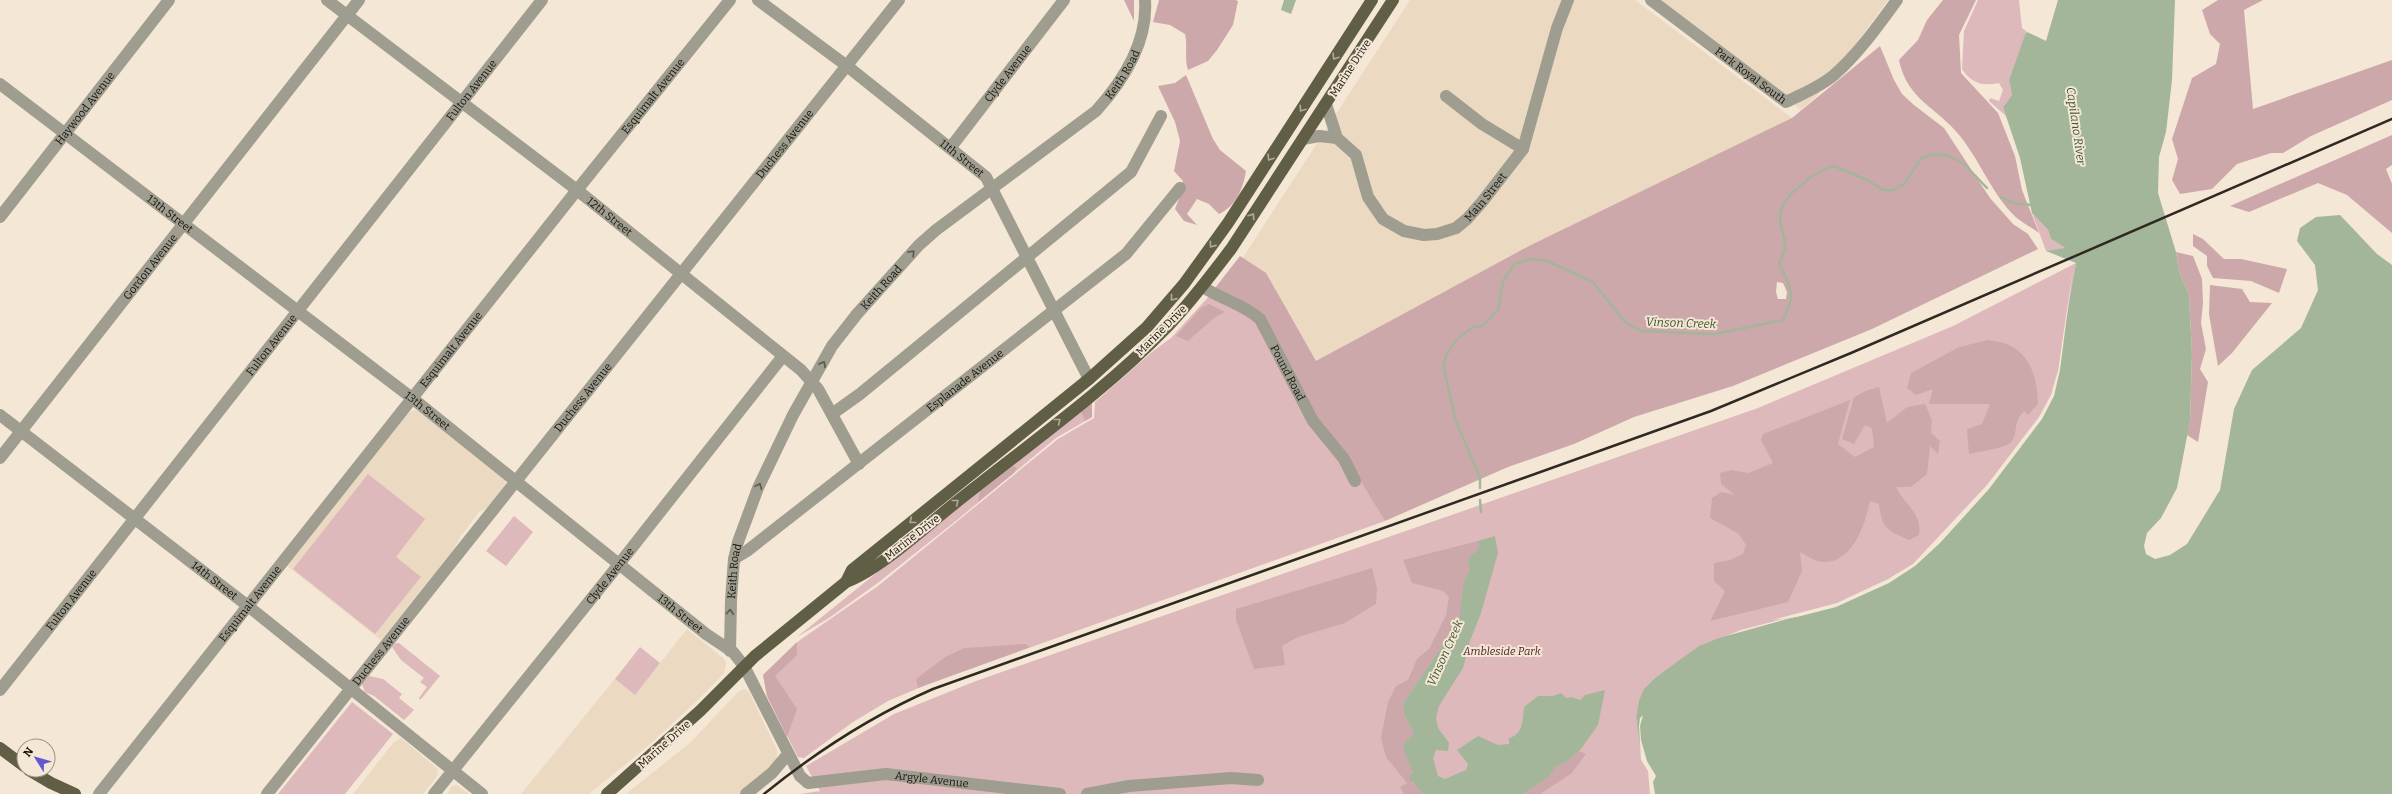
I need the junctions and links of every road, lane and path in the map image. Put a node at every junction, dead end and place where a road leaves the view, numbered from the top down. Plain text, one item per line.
1 (169, 0) edge
2 (327, 0) edge
3 (359, 0) edge
4 (542, 0) edge
5 (730, 0) edge
6 (758, 0) edge
7 (899, 0) edge
8 (1064, 0) edge
9 (1144, 0) edge
10 (1372, 0) edge
11 (1393, 0) edge
12 (1568, 0) edge
13 (1650, 0) edge
14 (1897, 0) edge
15 (346, 15) junction
16 (847, 66) junction
17 (0, 84) edge
18 (1446, 96) dead end
19 (460, 103) junction
20 (1326, 104) junction
21 (1162, 116) dead end
22 (65, 134) junction
23 (1337, 138) junction
24 (1303, 139) junction
25 (950, 147) junction
26 (1523, 149) junction
27 (992, 187) junction
28 (1180, 188) dead end
29 (577, 190) junction
30 (0, 216) edge
31 (182, 224) junction
32 (1026, 260) junction
33 (1196, 268) junction
34 (681, 274) junction
35 (1203, 287) junction
36 (298, 310) junction
37 (1052, 310) junction
38 (783, 356) junction
39 (1089, 379) junction
40 (813, 382) junction
41 (412, 398) junction
42 (832, 414) junction
43 (0, 415) edge
44 (22, 431) junction
45 (0, 458) edge
46 (859, 464) junction
47 (1355, 480) dead end
48 (516, 482) junction
49 (135, 518) junction
50 (734, 559) junction
51 (619, 564) junction
52 (846, 582) junction
53 (248, 606) junction
54 (730, 650) junction
55 (744, 666) junction
56 (350, 688) junction
57 (0, 690) edge
58 (0, 748) edge
59 (788, 754) junction
60 (16, 760) edge
61 (453, 771) junction
62 (42, 778) edge
63 (1258, 780) dead end
64 (805, 782) joint
65 (75, 794) edge
66 (99, 794) edge
67 (267, 794) edge
68 (434, 794) edge
69 (482, 794) edge
70 (607, 794) edge
71 (746, 794) edge
72 (1060, 794) edge
73 (1087, 794) edge

1 - 22 street, Haywood Avenue
2 - 15 street, 12th Street
3 - 15 street, Gordon Avenue
4 - 19 street, Fulton Avenue
5 - 29 street, Esquimalt Avenue
6 - 16 street, 11th Street
7 - 16 street, Duchess Avenue
8 - 25 street, Clyde Avenue
9 - 27 street, Keith Road
10 -> 33 main road, Marine Drive
11 - 20 main road, Marine Drive
12 - 26 street, Main Street
13 - 14 street, Park Royal South
15 - 19 street, 12th Street
15 - 31 street, Gordon Avenue
16 - 25 street, 11th Street
16 - 34 street, Duchess Avenue
17 - 22 street, 13th Street
18 - 26 street
19 - 29 street, 12th Street
19 - 36 street, Fulton Avenue
20 - 23 street
20 - 24 main road, Marine Drive
21 - 32 street
22 - 30 street, Haywood Avenue
22 - 31 street, 13th Street
23 - 24 street
23 - 26 street, Main Street
35 -> 24 main road, Marine Drive
25 - 27 street, 11th Street
27 - 32 street, 11th Street
40 -> 27 street, Keith Road
28 - 37 street, Esplanade Avenue
29 - 34 street, 12th Street
29 - 41 street, Esquimalt Avenue
31 - 36 street, 13th Street
31 - 44 street, Gordon Avenue
32 - 37 street, 11th Street
32 - 42 street
33 - 35 main road
33 -> 39 main road, Marine Drive
34 - 38 street, 12th Street
34 - 48 street, Duchess Avenue
35 - 47 street, Pound Road
52 -> 35 main road, Marine Drive
36 - 41 street, 13th Street
36 - 49 street, Fulton Avenue
37 - 39 street, 11th Street
37 - 46 street, Esplanade Avenue
38 - 40 street, 12th Street
38 - 51 street, Clyde Avenue
39 -> 52 main road, Marine Drive
40 - 42 street, 12th Street
50 -> 40 street, Keith Road
41 - 48 street, 13th Street
41 - 53 street, Esquimalt Avenue
42 - 46 street, 12th Street
43 - 44 street, 14th Street
44 - 45 street, Gordon Avenue
44 - 49 street, 14th Street
46 - 50 street, Esplanade Avenue
48 - 51 street, 13th Street
48 - 56 street, Duchess Avenue
49 - 53 street, 14th Street
49 - 57 street, Fulton Avenue
54 -> 50 street, Keith Road
51 - 54 street, 13th Street
51 - 61 street, Clyde Avenue
52 - 55 main road, Marine Drive
53 - 56 street, 14th Street
53 - 66 street, Esquimalt Avenue
54 - 55 street, 13th Street
55 - 59 street, 13th Street
55 - 70 main road, Marine Drive
56 - 61 street, 14th Street
56 - 67 street, Duchess Avenue
58 - 60 main road
59 - 64 street, 13th Street
59 - 71 street
61 - 68 street, Clyde Avenue
61 - 69 street, 14th Street
62 - 65 main road
63 - 73 street
64 - 72 street, Argyle Avenue

